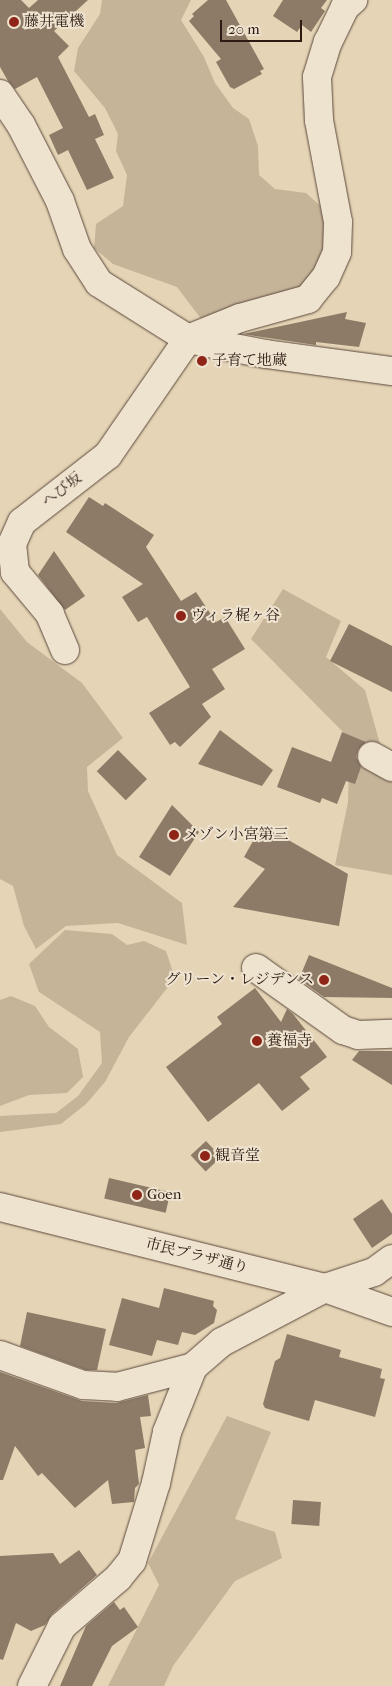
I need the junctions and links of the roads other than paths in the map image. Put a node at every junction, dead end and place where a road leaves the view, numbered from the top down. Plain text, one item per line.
1 (352, 0) edge
2 (0, 94) edge
3 (188, 339) junction
4 (392, 371) edge
5 (65, 650) dead end
6 (256, 968) dead end
7 (392, 1034) edge
8 (0, 1207) edge
9 (392, 1258) edge
10 (325, 1288) junction
11 (392, 1312) edge
12 (0, 1355) edge
13 (193, 1367) junction
14 (32, 1686) edge

1 - 3 street
2 - 3 street
3 - 4 street
3 - 5 street, へび坂
6 - 7 street
8 - 10 street, 市民プラザ通り
9 - 10 street
10 - 11 street, 市民プラザ通り
10 - 13 street
12 - 13 street
13 - 14 street

